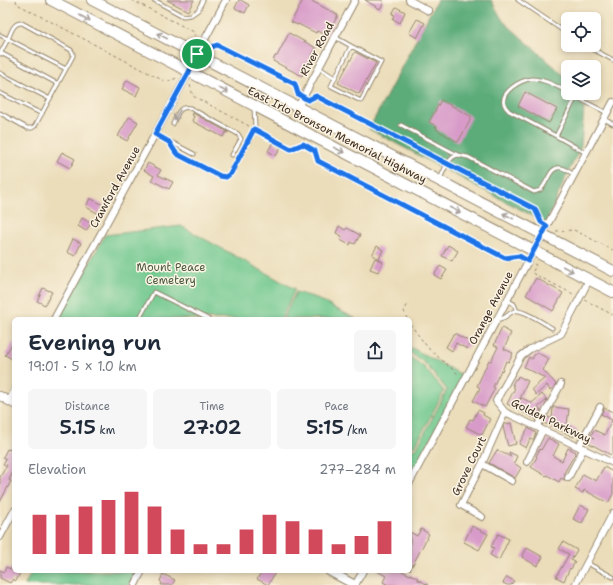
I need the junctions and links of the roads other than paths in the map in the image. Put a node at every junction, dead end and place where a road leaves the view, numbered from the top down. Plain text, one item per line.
1 (51, 0) edge
2 (92, 0) edge
3 (154, 0) edge
4 (203, 0) edge
5 (226, 0) edge
6 (355, 0) edge
7 (409, 0) edge
8 (518, 0) edge
9 (429, 11) dead end
10 (561, 29) edge
11 (0, 36) edge
12 (335, 37) junction
13 (8, 39) junction
14 (351, 46) junction
15 (199, 50) junction
16 (598, 52) edge
17 (0, 54) edge
18 (613, 60) edge
19 (318, 68) junction
20 (66, 69) junction
21 (189, 72) junction
22 (0, 73) edge
23 (336, 78) junction
24 (58, 84) junction
25 (561, 89) edge
26 (0, 92) edge
27 (50, 99) junction
28 (574, 100) edge
29 (581, 100) edge
30 (613, 102) edge
31 (254, 106) junction
32 (298, 107) junction
33 (0, 113) edge
34 (42, 114) junction
35 (605, 116) junction
36 (172, 124) dead end
37 (613, 124) edge
38 (401, 125) dead end
39 (155, 134) junction
40 (556, 136) junction
41 (169, 142) junction
42 (586, 153) junction
43 (194, 154) dead end
44 (232, 155) dead end
45 (458, 155) junction
46 (574, 174) junction
47 (440, 180) junction
48 (545, 230) junction
49 (533, 251) junction
50 (613, 271) edge
51 (589, 280) junction
52 (613, 292) edge
53 (507, 300) junction
54 (517, 311) junction
55 (55, 317) edge
56 (140, 317) edge
57 (204, 317) edge
58 (497, 319) junction
59 (552, 328) dead end
60 (561, 384) dead end
61 (0, 396) edge
62 (11, 403) edge
63 (600, 407) dead end
64 (505, 412) junction
65 (540, 429) junction
66 (582, 447) junction
67 (527, 462) dead end
68 (613, 462) edge
69 (482, 464) junction
70 (412, 478) edge
71 (568, 478) dead end
72 (512, 481) dead end
73 (613, 513) edge
74 (12, 514) edge
75 (482, 517) dead end
76 (0, 537) edge
77 (587, 563) junction
78 (141, 573) edge
79 (333, 573) edge
80 (362, 573) edge
81 (613, 577) edge
82 (135, 585) edge
83 (355, 585) edge
84 (575, 585) edge

1 -> 21 highway, East Irlo Bronson Memorial Highway
15 -> 2 highway, East Irlo Bronson Memorial Highway
3 - 4 lane
5 - 15 street, Crawford Avenue
6 - 12 street, River Road
7 - 9 street
8 - 10 lane
11 - 13 lane
12 - 14 lane
12 - 19 street, River Road
13 - 17 lane
13 - 20 lane
13 - 20 lane
14 - 23 lane
14 - 23 lane
15 - 21 street, Crawford Avenue
15 - 32 highway, East Irlo Bronson Memorial Highway
16 - 18 lane
17 - 24 lane
19 - 23 lane
19 - 32 street, River Road
20 - 24 lane
21 -> 31 highway, East Irlo Bronson Memorial Highway
21 - 39 street, Crawford Avenue
22 - 27 lane
24 - 27 lane
25 - 40 lane
26 - 34 lane
27 - 34 lane
28 - 40 lane
29 - 35 lane
30 - 35 street, Orange Avenue
31 - 41 lane
31 -> 49 highway, East Irlo Bronson Memorial Highway
32 - 47 highway, East Irlo Bronson Memorial Highway
33 - 34 lane
35 - 37 lane
35 - 42 street, Orange Avenue
44 -> 36 lane
38 - 45 lane
39 - 41 lane
39 - 55 street, Crawford Avenue
40 - 42 lane
41 - 43 lane
42 - 46 street, Orange Avenue
45 - 46 lane
45 - 47 lane
46 - 48 street, Orange Avenue
48 -> 47 highway, East Irlo Bronson Memorial Highway
48 - 49 street, Orange Avenue
48 - 50 highway, East Irlo Bronson Memorial Highway
49 -> 51 highway, East Irlo Bronson Memorial Highway
49 - 53 street, Orange Avenue
51 - 52 highway, East Irlo Bronson Memorial Highway
51 - 64 street, Golden Parkway
53 - 54 lane
53 - 58 street, Orange Avenue
54 - 58 lane
54 - 59 lane
56 - 57 lane
58 - 70 street, Orange Avenue
60 - 65 street
61 - 62 street
63 - 66 street
64 - 65 street, Golden Parkway
64 - 69 street, Grove Court
65 - 66 street, Golden Parkway
65 - 67 street
66 - 68 street, Golden Parkway
66 - 71 street
69 - 72 street
69 - 75 street, Grove Court
73 - 77 street
74 - 76 street
77 - 81 lane
77 - 84 street
78 - 82 street
79 - 83 street
80 - 83 street

